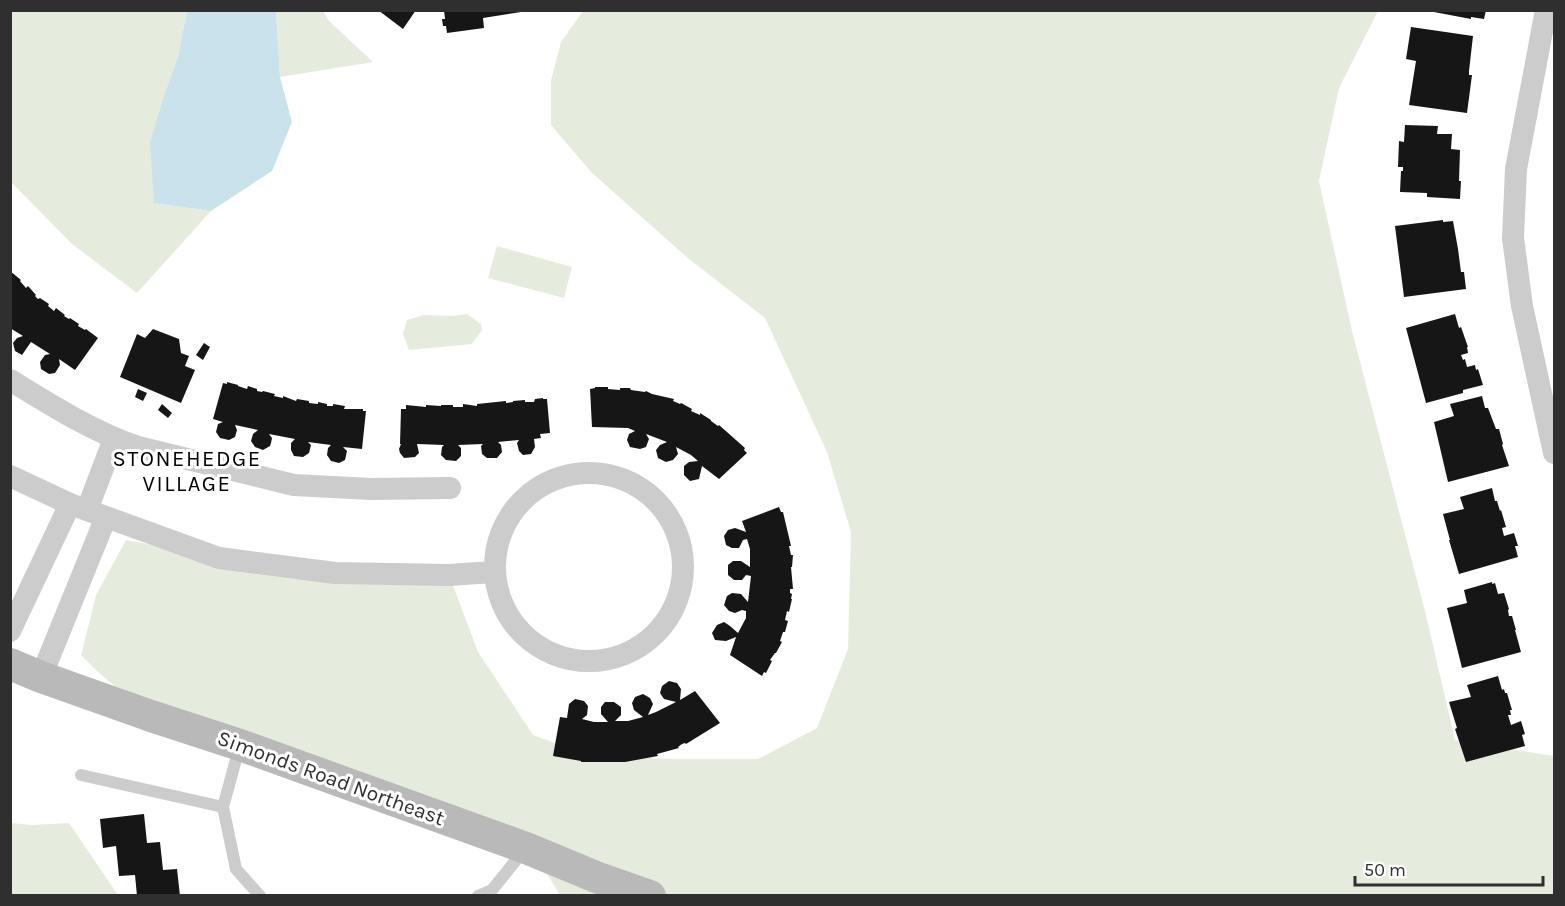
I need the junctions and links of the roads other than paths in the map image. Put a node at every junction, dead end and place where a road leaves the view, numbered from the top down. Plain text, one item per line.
1 (1546, 10) edge
2 (10, 380) edge
3 (1553, 438) edge
4 (114, 439) junction
5 (10, 476) edge
6 (450, 489) dead end
7 (88, 510) junction
8 (494, 572) junction
9 (10, 631) edge
10 (24, 674) edge
11 (240, 746) junction
12 (81, 775) dead end
13 (223, 807) junction
14 (526, 848) junction
15 (260, 896) edge
16 (478, 896) edge
17 (650, 896) edge

1 - 3 street
2 - 4 street
4 - 6 street
4 - 7 street
5 - 7 street
7 - 8 street
7 - 9 street
7 - 10 street
8 - 8 street
10 - 11 main road, Simonds Road Northeast
11 - 13 lane
11 - 14 main road, Simonds Road Northeast
12 - 13 lane
13 - 15 lane
14 - 16 lane
14 - 17 main road, Simonds Road Northeast

